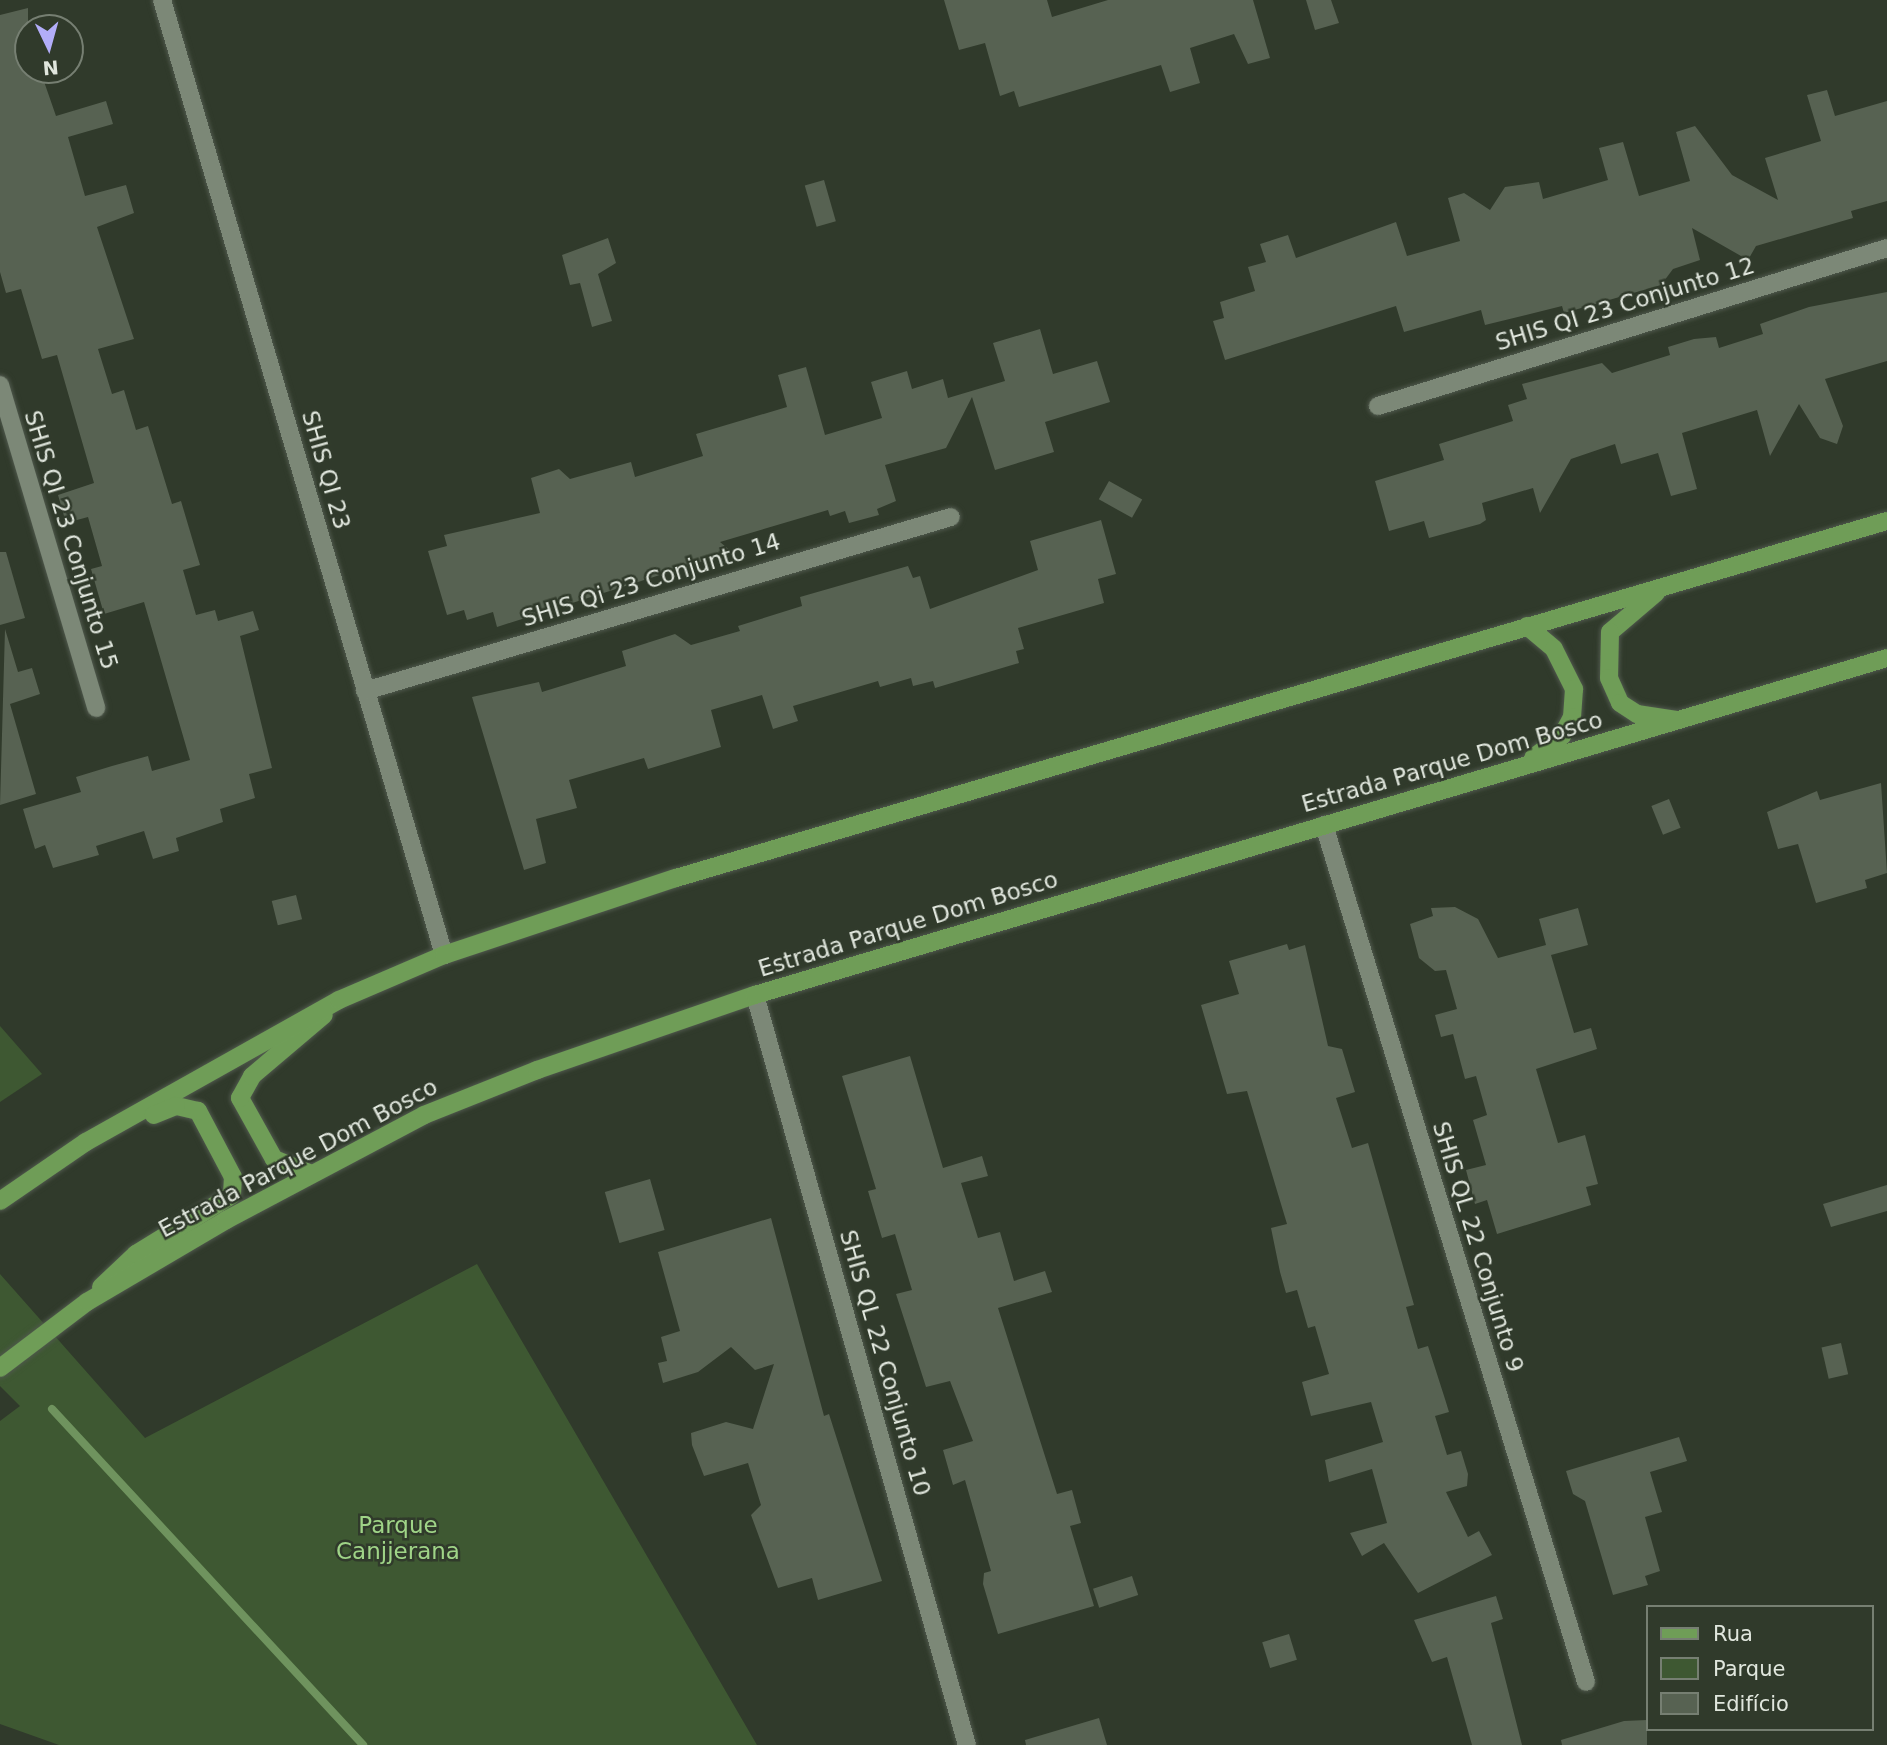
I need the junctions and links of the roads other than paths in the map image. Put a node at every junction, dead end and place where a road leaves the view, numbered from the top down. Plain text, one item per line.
1 (162, 0) edge
2 (1887, 248) edge
3 (0, 385) edge
4 (1378, 406) dead end
5 (951, 517) dead end
6 (1887, 522) edge
7 (1674, 582) junction
8 (1527, 626) junction
9 (1887, 658) edge
10 (365, 691) junction
11 (96, 708) dead end
12 (1686, 721) junction
13 (1524, 764) junction
14 (1324, 825) junction
15 (443, 955) junction
16 (755, 995) junction
17 (339, 1000) junction
18 (86, 1142) junction
19 (312, 1174) junction
20 (0, 1201) edge
21 (87, 1303) junction
22 (0, 1368) edge
23 (1586, 1682) dead end
24 (967, 1745) edge

1 - 10 street, SHIS QI 23
2 - 4 street, SHIS QI 23 Conjunto 12
3 - 11 street, SHIS QI 23 Conjunto 15
5 - 10 street, SHIS Qi 23 Conjunto 14
6 - 7 main road
7 - 8 main road
7 - 12 main road
8 - 13 main road
8 - 15 main road
9 - 12 main road, Estrada Parque Dom Bosco
10 - 15 street, SHIS QI 23
12 - 13 main road, Estrada Parque Dom Bosco
13 - 14 main road, Estrada Parque Dom Bosco
14 - 16 main road, Estrada Parque Dom Bosco
14 - 23 street, SHIS QL 22 Conjunto 9
15 - 17 main road
16 - 19 main road, Estrada Parque Dom Bosco
16 - 24 street, SHIS QL 22 Conjunto 10
17 - 18 main road
17 - 19 main road
18 - 20 main road
18 - 21 main road
19 - 21 main road, Estrada Parque Dom Bosco
21 - 22 main road, Estrada Parque Dom Bosco

